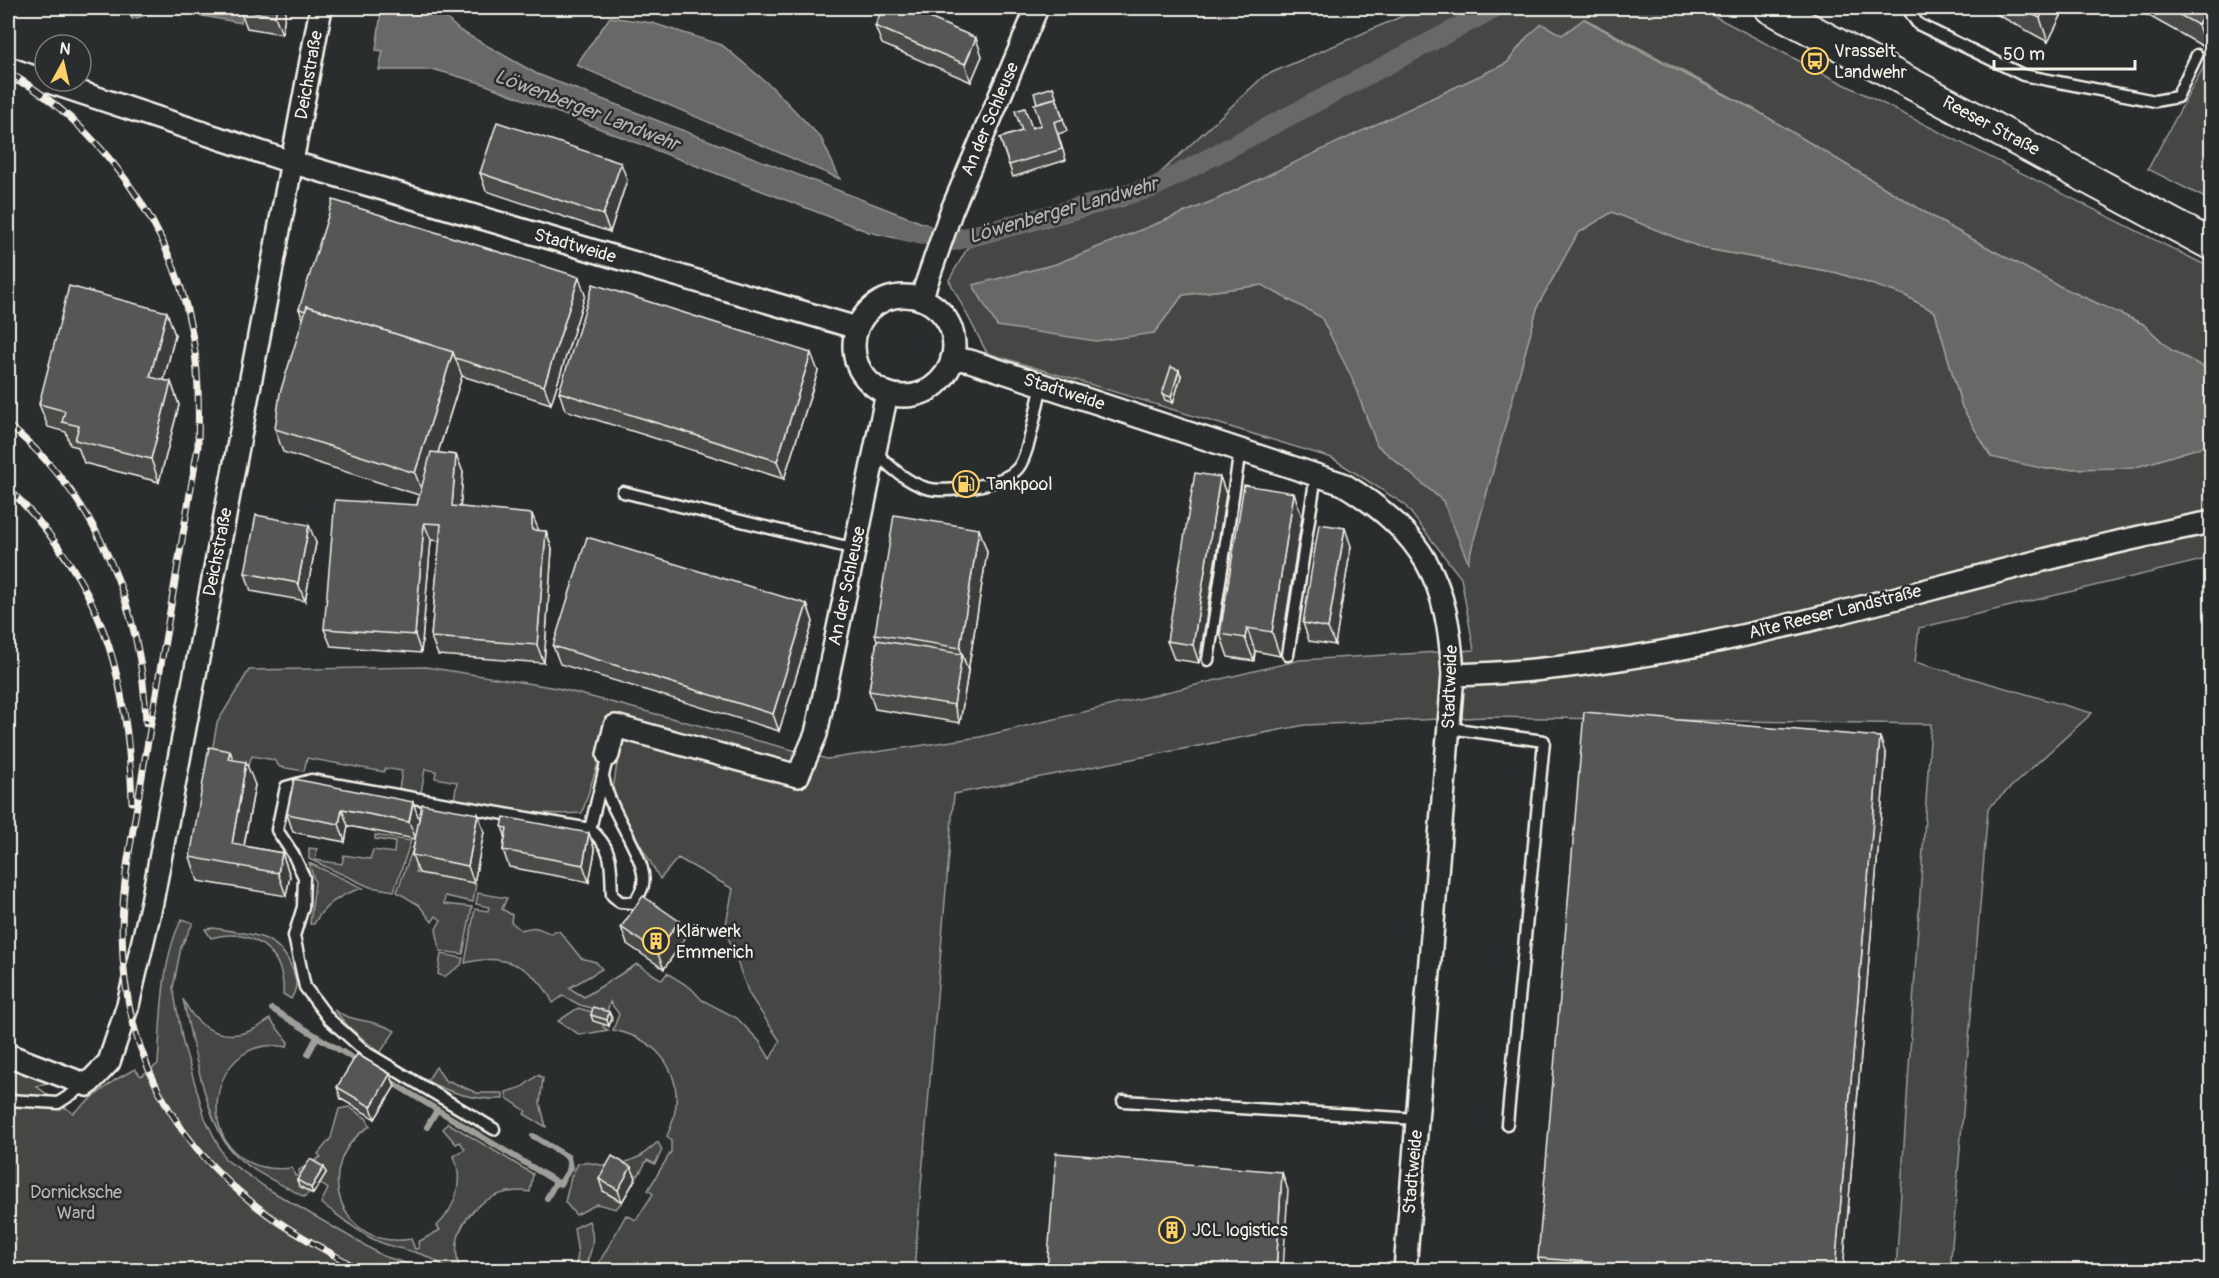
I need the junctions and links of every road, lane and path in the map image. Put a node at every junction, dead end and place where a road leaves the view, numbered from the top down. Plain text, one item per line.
1 (321, 8) edge
2 (1037, 8) edge
3 (1770, 8) edge
4 (1910, 8) edge
5 (2197, 55) dead end
6 (8, 68) edge
7 (33, 77) edge
8 (82, 93) edge
9 (294, 163) junction
10 (2211, 245) edge
11 (921, 299) junction
12 (857, 328) junction
13 (952, 358) junction
14 (1042, 385) junction
15 (887, 393) junction
16 (1240, 450) junction
17 (875, 451) junction
18 (1317, 475) junction
19 (623, 492) dead end
20 (2211, 522) edge
21 (855, 549) junction
22 (1288, 655) dead end
23 (1208, 660) dead end
24 (1453, 675) junction
25 (1449, 728) junction
26 (606, 764) junction
27 (590, 829) junction
28 (8, 1055) edge
29 (87, 1085) junction
30 (8, 1100) edge
31 (1123, 1101) dead end
32 (1417, 1119) junction
33 (1507, 1124) dead end
34 (494, 1129) dead end
35 (1405, 1270) edge

1 - 9 street, Deichstraße
2 - 11 street, An der Schleuse
3 - 10 main road, Reeser Straße
4 - 5 lane
6 - 7 street, Stadtweide
8 - 9 street, Stadtweide
9 - 12 street, Stadtweide
9 - 29 street, Deichstraße
11 - 12 street
11 - 13 street
12 - 15 street
13 - 14 street, Stadtweide
13 - 15 street
14 - 16 street, Stadtweide
14 - 17 lane
15 - 17 street, An der Schleuse
16 - 18 street, Stadtweide
16 - 23 lane
17 - 21 street, An der Schleuse
18 - 22 lane
18 - 24 street, Stadtweide
19 - 21 lane
20 - 24 street, Alte Reeser Landstraße
21 - 26 street, An der Schleuse
24 - 25 street, Stadtweide
25 - 32 street, Stadtweide
25 - 33 lane
26 - 27 lane
26 - 27 lane
27 - 34 lane
28 - 29 street
29 - 30 lane
31 - 32 lane
32 - 35 street, Stadtweide

